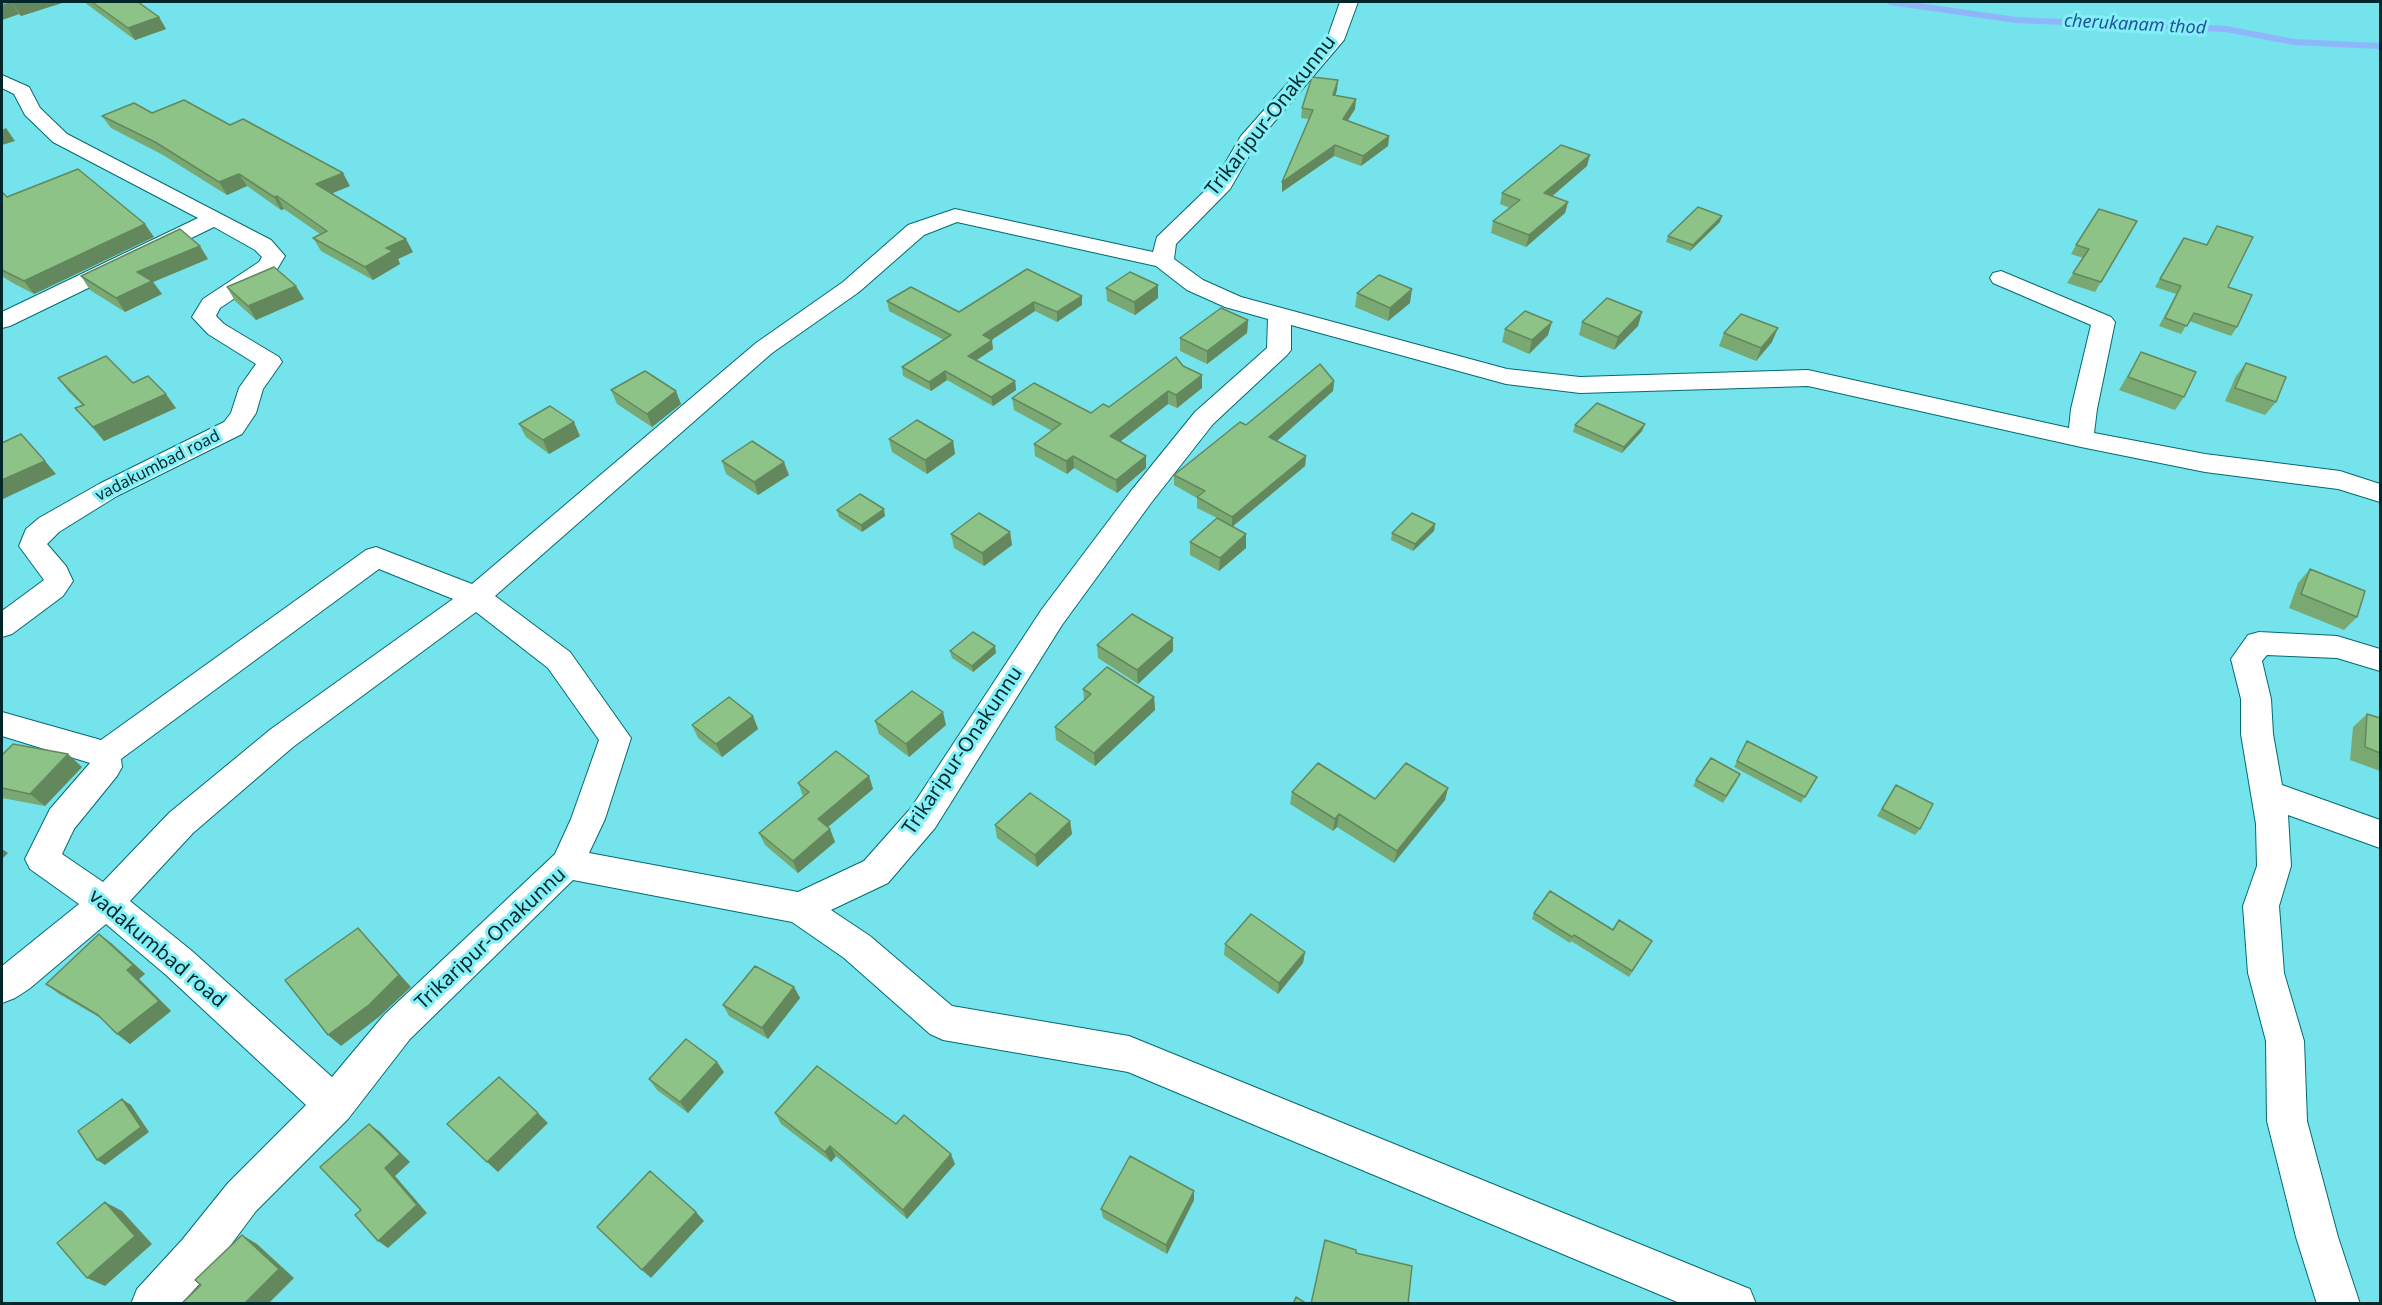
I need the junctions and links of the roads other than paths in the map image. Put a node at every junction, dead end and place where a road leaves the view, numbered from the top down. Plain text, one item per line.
1 (1348, 2) edge
2 (2, 81) edge
3 (215, 218) junction
4 (1163, 261) junction
5 (2001, 278) dead end
6 (1280, 315) junction
7 (2, 321) edge
8 (2081, 439) junction
9 (2380, 493) edge
10 (476, 597) junction
11 (2, 626) edge
12 (2380, 660) edge
13 (2, 724) edge
14 (105, 754) junction
15 (2268, 794) junction
16 (2380, 834) edge
17 (567, 864) junction
18 (106, 903) junction
19 (800, 908) junction
20 (2, 986) edge
21 (334, 1105) junction
22 (152, 1304) edge
23 (1735, 1304) edge
24 (2339, 1304) edge

1 - 4 street, Trikaripur-Onakunnu
2 - 3 street, vadakumbad road
3 - 7 street
3 - 11 street, vadakumbad road
4 - 6 street
4 - 10 street
5 - 8 street
6 - 8 street
6 - 19 street, Trikaripur-Onakunnu
8 - 9 street
10 - 14 street
10 - 17 street
10 - 18 street
12 - 15 street
13 - 14 street
14 - 18 street, vadakumbad road
15 - 16 street
15 - 24 street
17 - 19 street, Trikaripur-Onakunnu
17 - 21 street, Trikaripur-Onakunnu
18 - 20 street
18 - 21 street, vadakumbad road
19 - 23 street
21 - 22 street, Trikaripur-Onakunnu

